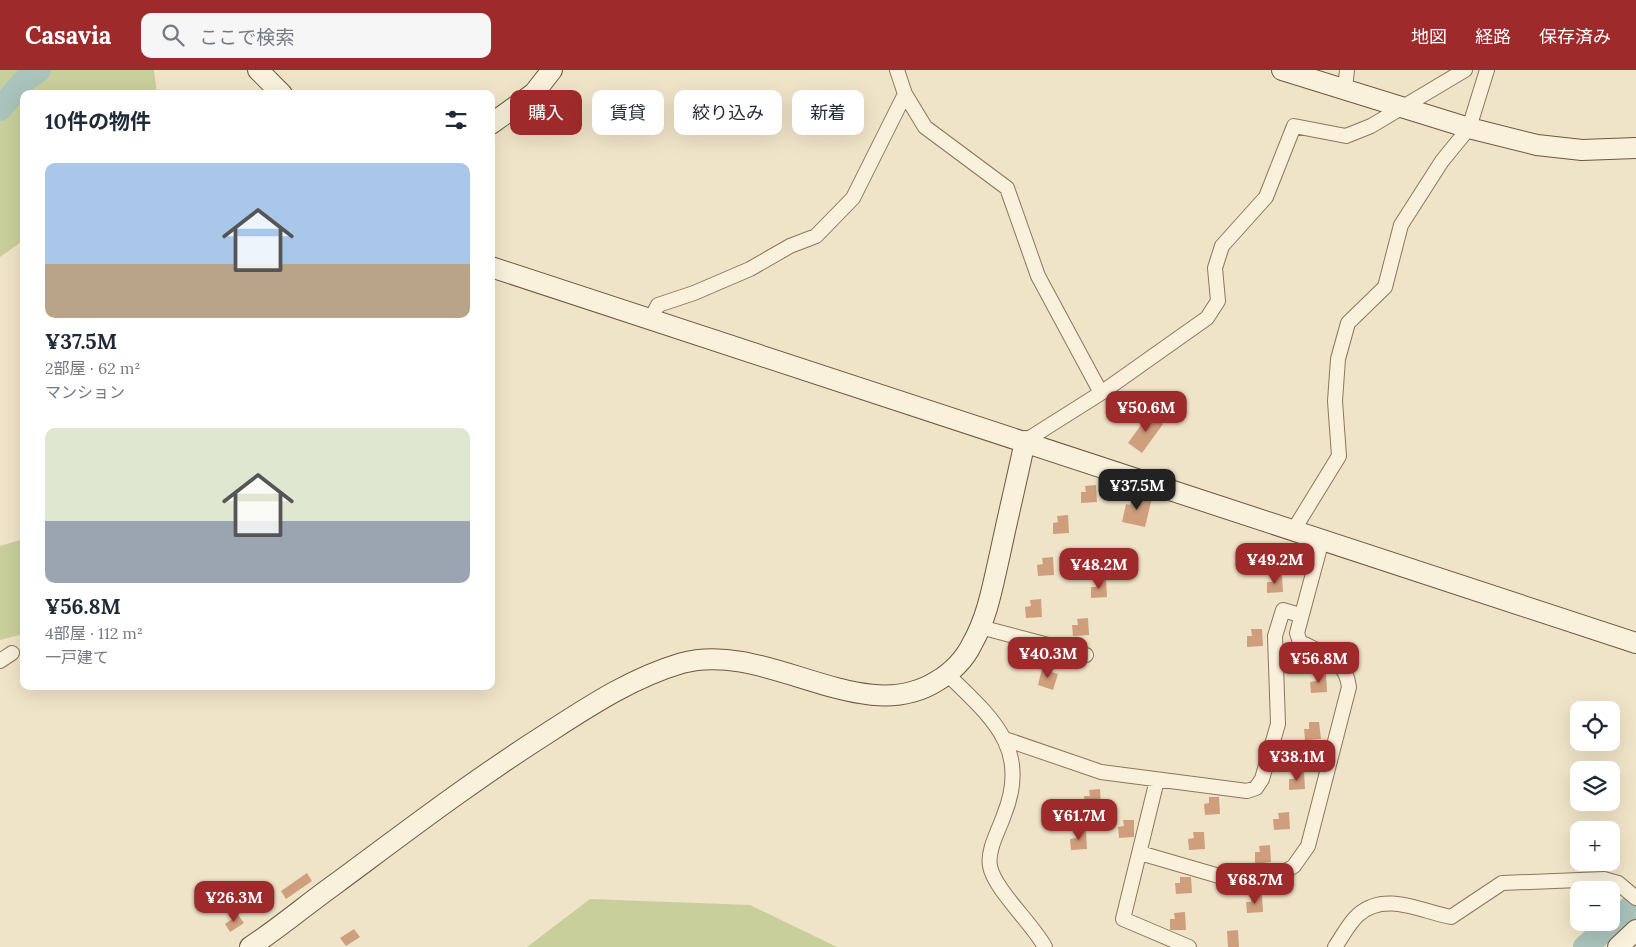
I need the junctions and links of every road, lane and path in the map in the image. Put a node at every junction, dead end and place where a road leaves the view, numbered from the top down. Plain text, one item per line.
1 (258, 70) edge
2 (552, 70) edge
3 (897, 70) edge
4 (1282, 70) edge
5 (1464, 70) edge
6 (1487, 70) edge
7 (1346, 79) edge
8 (278, 90) edge
9 (905, 94) junction
10 (1404, 107) junction
11 (495, 121) edge
12 (1469, 128) junction
13 (1636, 148) edge
14 (495, 268) edge
15 (651, 318) junction
16 (1101, 394) junction
17 (1025, 441) junction
18 (1293, 531) junction
19 (1322, 540) junction
20 (1300, 615) junction
21 (980, 627) junction
22 (1636, 643) edge
23 (12, 653) dead end
24 (1086, 655) dead end
25 (0, 661) edge
26 (946, 674) junction
27 (1005, 739) junction
28 (1157, 780) junction
29 (1140, 853) junction
30 (1634, 896) edge
31 (1636, 930) edge
32 (250, 947) edge
33 (1045, 947) edge
34 (1189, 947) edge
35 (1335, 947) edge
36 (1618, 947) edge

1 - 8 street
2 - 11 street
3 - 9 street
4 - 7 street
5 - 10 street
6 - 12 street
7 - 10 street
9 - 15 street
9 - 16 street
10 - 12 street
10 - 16 street
12 - 13 street
12 - 18 street
14 - 15 street
15 - 17 street
16 - 17 street
17 - 18 street
17 - 21 street
18 - 19 street
19 - 20 street
19 - 22 street
20 - 28 street
20 - 29 street
21 - 24 street
21 - 26 street
23 - 25 street
26 - 27 street
26 - 32 street
27 - 28 street
27 - 33 street
28 - 29 street
29 - 34 street
30 - 35 street
31 - 36 street

